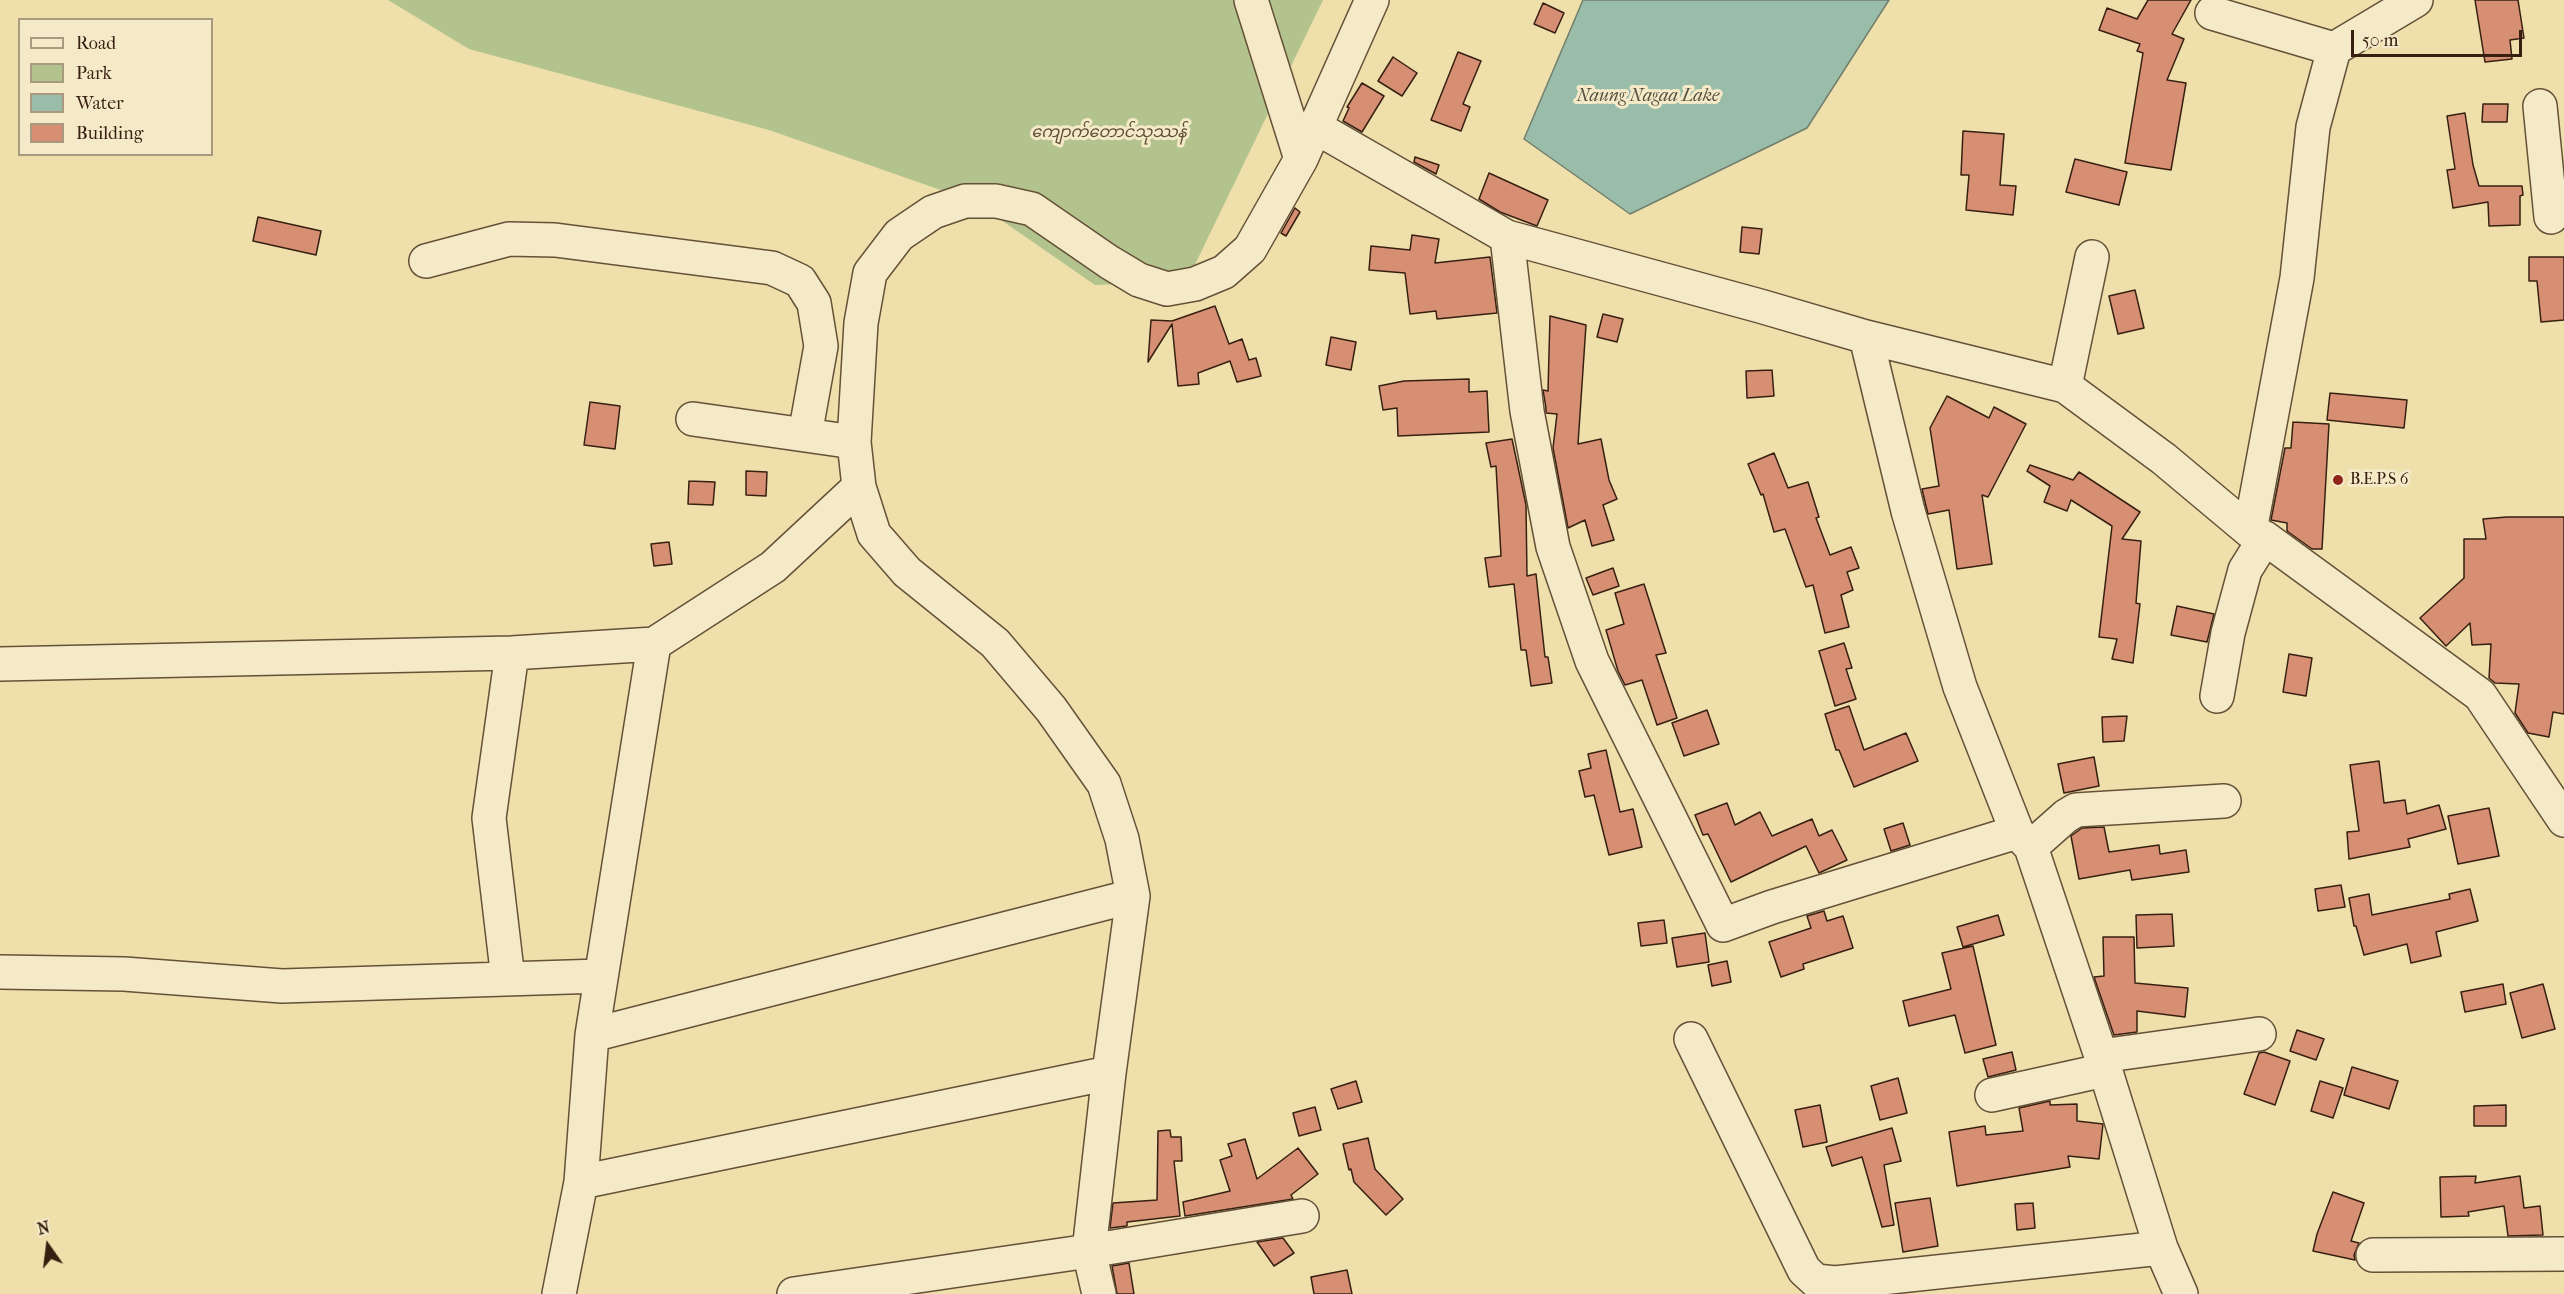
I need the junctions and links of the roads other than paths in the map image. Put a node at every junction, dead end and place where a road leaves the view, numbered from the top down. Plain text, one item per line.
1 (1251, 0) edge
2 (1372, 0) edge
3 (2416, 0) edge
4 (2212, 13) dead end
5 (2334, 49) junction
6 (2540, 106) dead end
7 (1317, 128) junction
8 (1301, 159) junction
9 (2554, 166) edge
10 (2551, 217) dead end
11 (1507, 237) junction
12 (2092, 257) dead end
13 (426, 261) dead end
14 (1866, 337) junction
15 (2065, 386) junction
16 (693, 419) dead end
17 (806, 435) junction
18 (854, 442) junction
19 (859, 487) junction
20 (2257, 534) junction
21 (654, 644) junction
22 (512, 653) junction
23 (0, 663) edge
24 (2217, 696) dead end
25 (2223, 801) dead end
26 (2564, 820) edge
27 (2024, 840) junction
28 (1133, 897) junction
29 (0, 972) edge
30 (601, 976) junction
31 (508, 979) junction
32 (2259, 1034) dead end
33 (592, 1035) junction
34 (1691, 1039) dead end
35 (2103, 1063) junction
36 (1109, 1073) junction
37 (1992, 1095) dead end
38 (581, 1182) junction
39 (1302, 1216) dead end
40 (2161, 1248) junction
41 (1089, 1251) junction
42 (2564, 1254) edge
43 (2373, 1255) dead end
44 (892, 1287) edge
45 (558, 1294) edge
46 (795, 1294) edge
47 (1098, 1294) edge
48 (2181, 1294) edge

1 - 8 street
2 - 7 street
3 - 5 street
4 - 5 street
5 - 20 street
6 - 9 street
7 - 8 street
7 - 11 street
8 - 18 street
9 - 10 street
11 - 14 street
11 - 27 street
12 - 15 street
13 - 17 street
14 - 15 street
14 - 27 street
15 - 20 street
16 - 17 street
17 - 18 street
18 - 19 street
19 - 21 street
19 - 28 street
20 - 24 street
20 - 26 street
21 - 22 street
21 - 30 street
22 - 23 street
22 - 31 street
25 - 27 street
27 - 35 street
28 - 33 street
28 - 36 street
29 - 31 street
30 - 31 street
30 - 33 street
32 - 35 street
33 - 38 street
34 - 40 street
35 - 37 street
35 - 40 street
36 - 38 street
36 - 41 street
38 - 45 street
39 - 41 street
40 - 48 street
41 - 44 street
41 - 47 street
42 - 43 street
44 - 46 street

